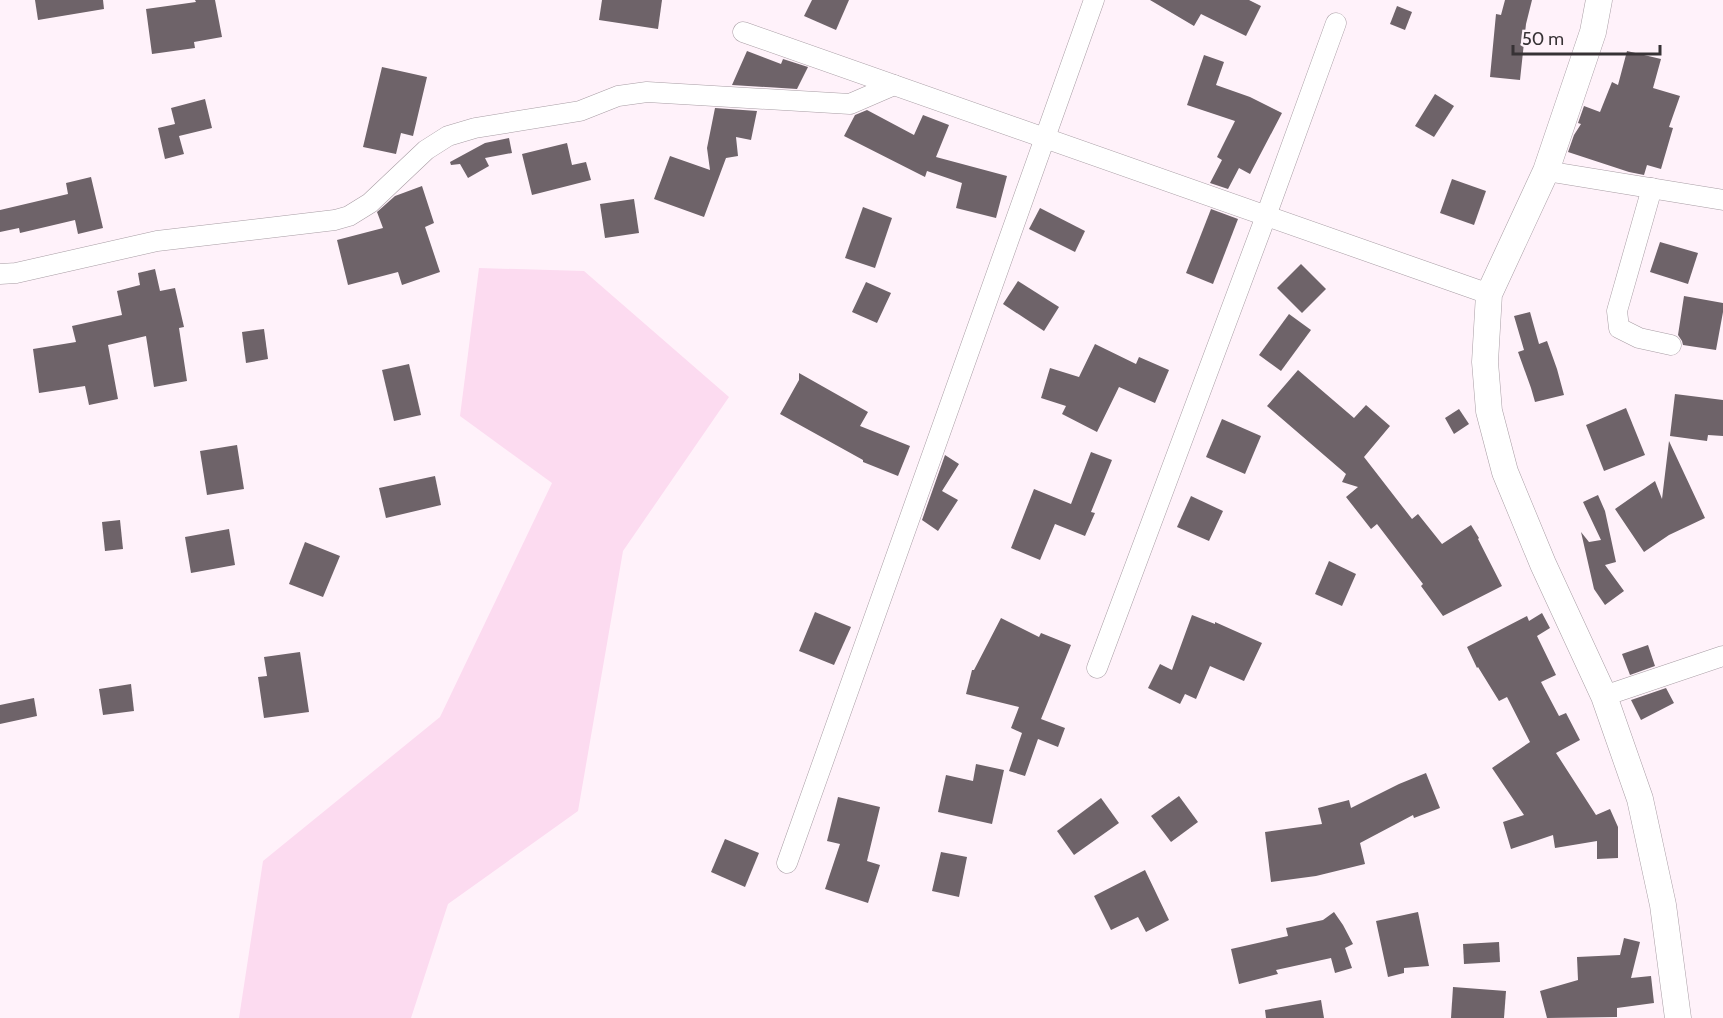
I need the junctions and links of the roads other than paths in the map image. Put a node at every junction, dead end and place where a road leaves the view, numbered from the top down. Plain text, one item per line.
1 (1094, 0) edge
2 (1599, 0) edge
3 (1336, 23) dead end
4 (743, 32) dead end
5 (894, 85) junction
6 (1046, 138) junction
7 (1546, 171) junction
8 (1652, 188) junction
9 (1723, 200) edge
10 (1266, 216) junction
11 (0, 274) edge
12 (1489, 294) junction
13 (1671, 345) dead end
14 (1723, 656) edge
15 (1097, 668) dead end
16 (1604, 696) junction
17 (787, 863) dead end
18 (1678, 1018) edge

1 - 6 street
2 - 7 street
3 - 10 street
4 - 5 street
5 - 6 street
5 - 11 street
6 - 10 street
6 - 17 street
7 - 8 street
7 - 12 street
8 - 9 street
8 - 13 street
10 - 12 street
10 - 15 street
12 - 16 street
14 - 16 street
16 - 18 street

